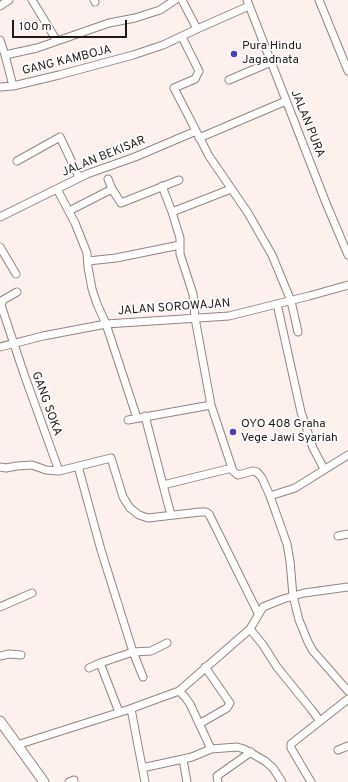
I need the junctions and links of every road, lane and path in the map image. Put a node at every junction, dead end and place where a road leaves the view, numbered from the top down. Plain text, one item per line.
1 (9, 0) edge
2 (32, 0) edge
3 (175, 0) edge
4 (182, 0) edge
5 (319, 0) edge
6 (248, 3) edge
7 (0, 6) edge
8 (197, 29) junction
9 (182, 37) junction
10 (0, 40) edge
11 (57, 41) junction
12 (5, 55) junction
13 (271, 62) junction
14 (348, 71) edge
15 (229, 80) dead end
16 (13, 86) junction
17 (0, 87) edge
18 (286, 101) junction
19 (198, 135) junction
20 (17, 161) dead end
21 (79, 177) junction
22 (108, 179) dead end
23 (179, 180) dead end
24 (162, 186) junction
25 (57, 188) junction
26 (231, 188) junction
27 (112, 189) junction
28 (69, 211) junction
29 (172, 212) junction
30 (0, 217) edge
31 (180, 245) junction
32 (0, 247) edge
33 (348, 255) edge
34 (88, 261) junction
35 (16, 274) dead end
36 (348, 285) edge
37 (17, 292) dead end
38 (291, 301) junction
39 (278, 304) junction
40 (195, 318) junction
41 (106, 324) junction
42 (298, 332) dead end
43 (14, 344) junction
44 (0, 347) edge
45 (211, 405) junction
46 (146, 416) junction
47 (137, 418) junction
48 (128, 420) dead end
49 (348, 455) edge
50 (78, 466) junction
51 (0, 467) edge
52 (232, 468) junction
53 (324, 469) junction
54 (59, 471) junction
55 (164, 485) junction
56 (270, 496) junction
57 (171, 515) junction
58 (348, 534) edge
59 (338, 536) dead end
60 (348, 587) edge
61 (32, 593) dead end
62 (293, 596) junction
63 (0, 607) edge
64 (258, 613) junction
65 (250, 628) junction
66 (167, 642) dead end
67 (133, 652) junction
68 (21, 655) dead end
69 (0, 656) edge
70 (100, 663) junction
71 (205, 667) junction
72 (89, 668) dead end
73 (143, 677) dead end
74 (179, 691) junction
75 (348, 691) edge
76 (348, 699) edge
77 (131, 709) junction
78 (119, 712) junction
79 (0, 721) edge
80 (320, 721) junction
81 (199, 724) junction
82 (17, 745) junction
83 (348, 746) edge
84 (211, 749) junction
85 (338, 750) dead end
86 (251, 752) junction
87 (182, 758) junction
88 (142, 768) junction
89 (44, 782) edge
90 (144, 782) edge
91 (187, 782) edge
92 (218, 782) edge
93 (282, 782) edge
94 (311, 782) edge

1 - 7 street
2 - 11 street
3 - 11 street
4 - 8 street
5 - 14 street
6 - 8 street, GANG KAMBOJA
6 - 13 street, JALAN PURA
8 - 9 street, GANG KAMBOJA
9 - 16 street, GANG KAMBOJA
9 - 19 street
10 - 12 street
11 - 12 street
12 - 16 street
13 - 15 street
13 - 18 street, JALAN PURA
16 - 17 street, GANG KAMBOJA
18 - 19 street, JALAN BEKISAR
18 - 33 street, JALAN PURA
19 - 21 street, JALAN BEKISAR
19 - 26 street
20 - 21 street
21 - 25 street, JALAN BEKISAR
22 - 27 street
23 - 24 street
24 - 27 street
24 - 29 street
25 - 28 street
25 - 30 street, JALAN BEKISAR
26 - 29 street
26 - 38 street
27 - 28 street
28 - 34 street
29 - 31 street
31 - 34 street
31 - 40 street
32 - 35 street
34 - 41 street
36 - 38 street, JALAN SOROWAJAN
37 - 43 street, GANG SOKA
38 - 39 street, JALAN SOROWAJAN
38 - 42 street
39 - 40 street, JALAN SOROWAJAN
39 - 53 street
40 - 41 street, JALAN SOROWAJAN
40 - 45 street
41 - 43 street, JALAN SOROWAJAN
41 - 47 street
43 - 44 street, JALAN SOROWAJAN
43 - 54 street, GANG SOKA
45 - 46 street
45 - 52 street
46 - 47 street
46 - 55 street
47 - 48 street
49 - 53 street
50 - 54 street
50 - 57 street
50 - 67 street
51 - 54 street
52 - 55 street
52 - 56 street
53 - 56 street
55 - 57 street
56 - 62 street
57 - 64 street
58 - 59 street
60 - 62 street
61 - 63 street
62 - 64 street
62 - 75 street
64 - 65 street
65 - 71 street
65 - 80 street
66 - 67 street
67 - 70 street
67 - 73 street
68 - 69 street
70 - 72 street
70 - 78 street
71 - 74 street
71 - 81 street
74 - 77 street
74 - 81 street
76 - 80 street
77 - 78 street
77 - 88 street
78 - 82 street
79 - 82 street
80 - 94 street
81 - 84 street
82 - 89 street
83 - 85 street
84 - 86 street
84 - 87 street
86 - 92 street
86 - 93 street
87 - 88 street
87 - 91 street
88 - 90 street

